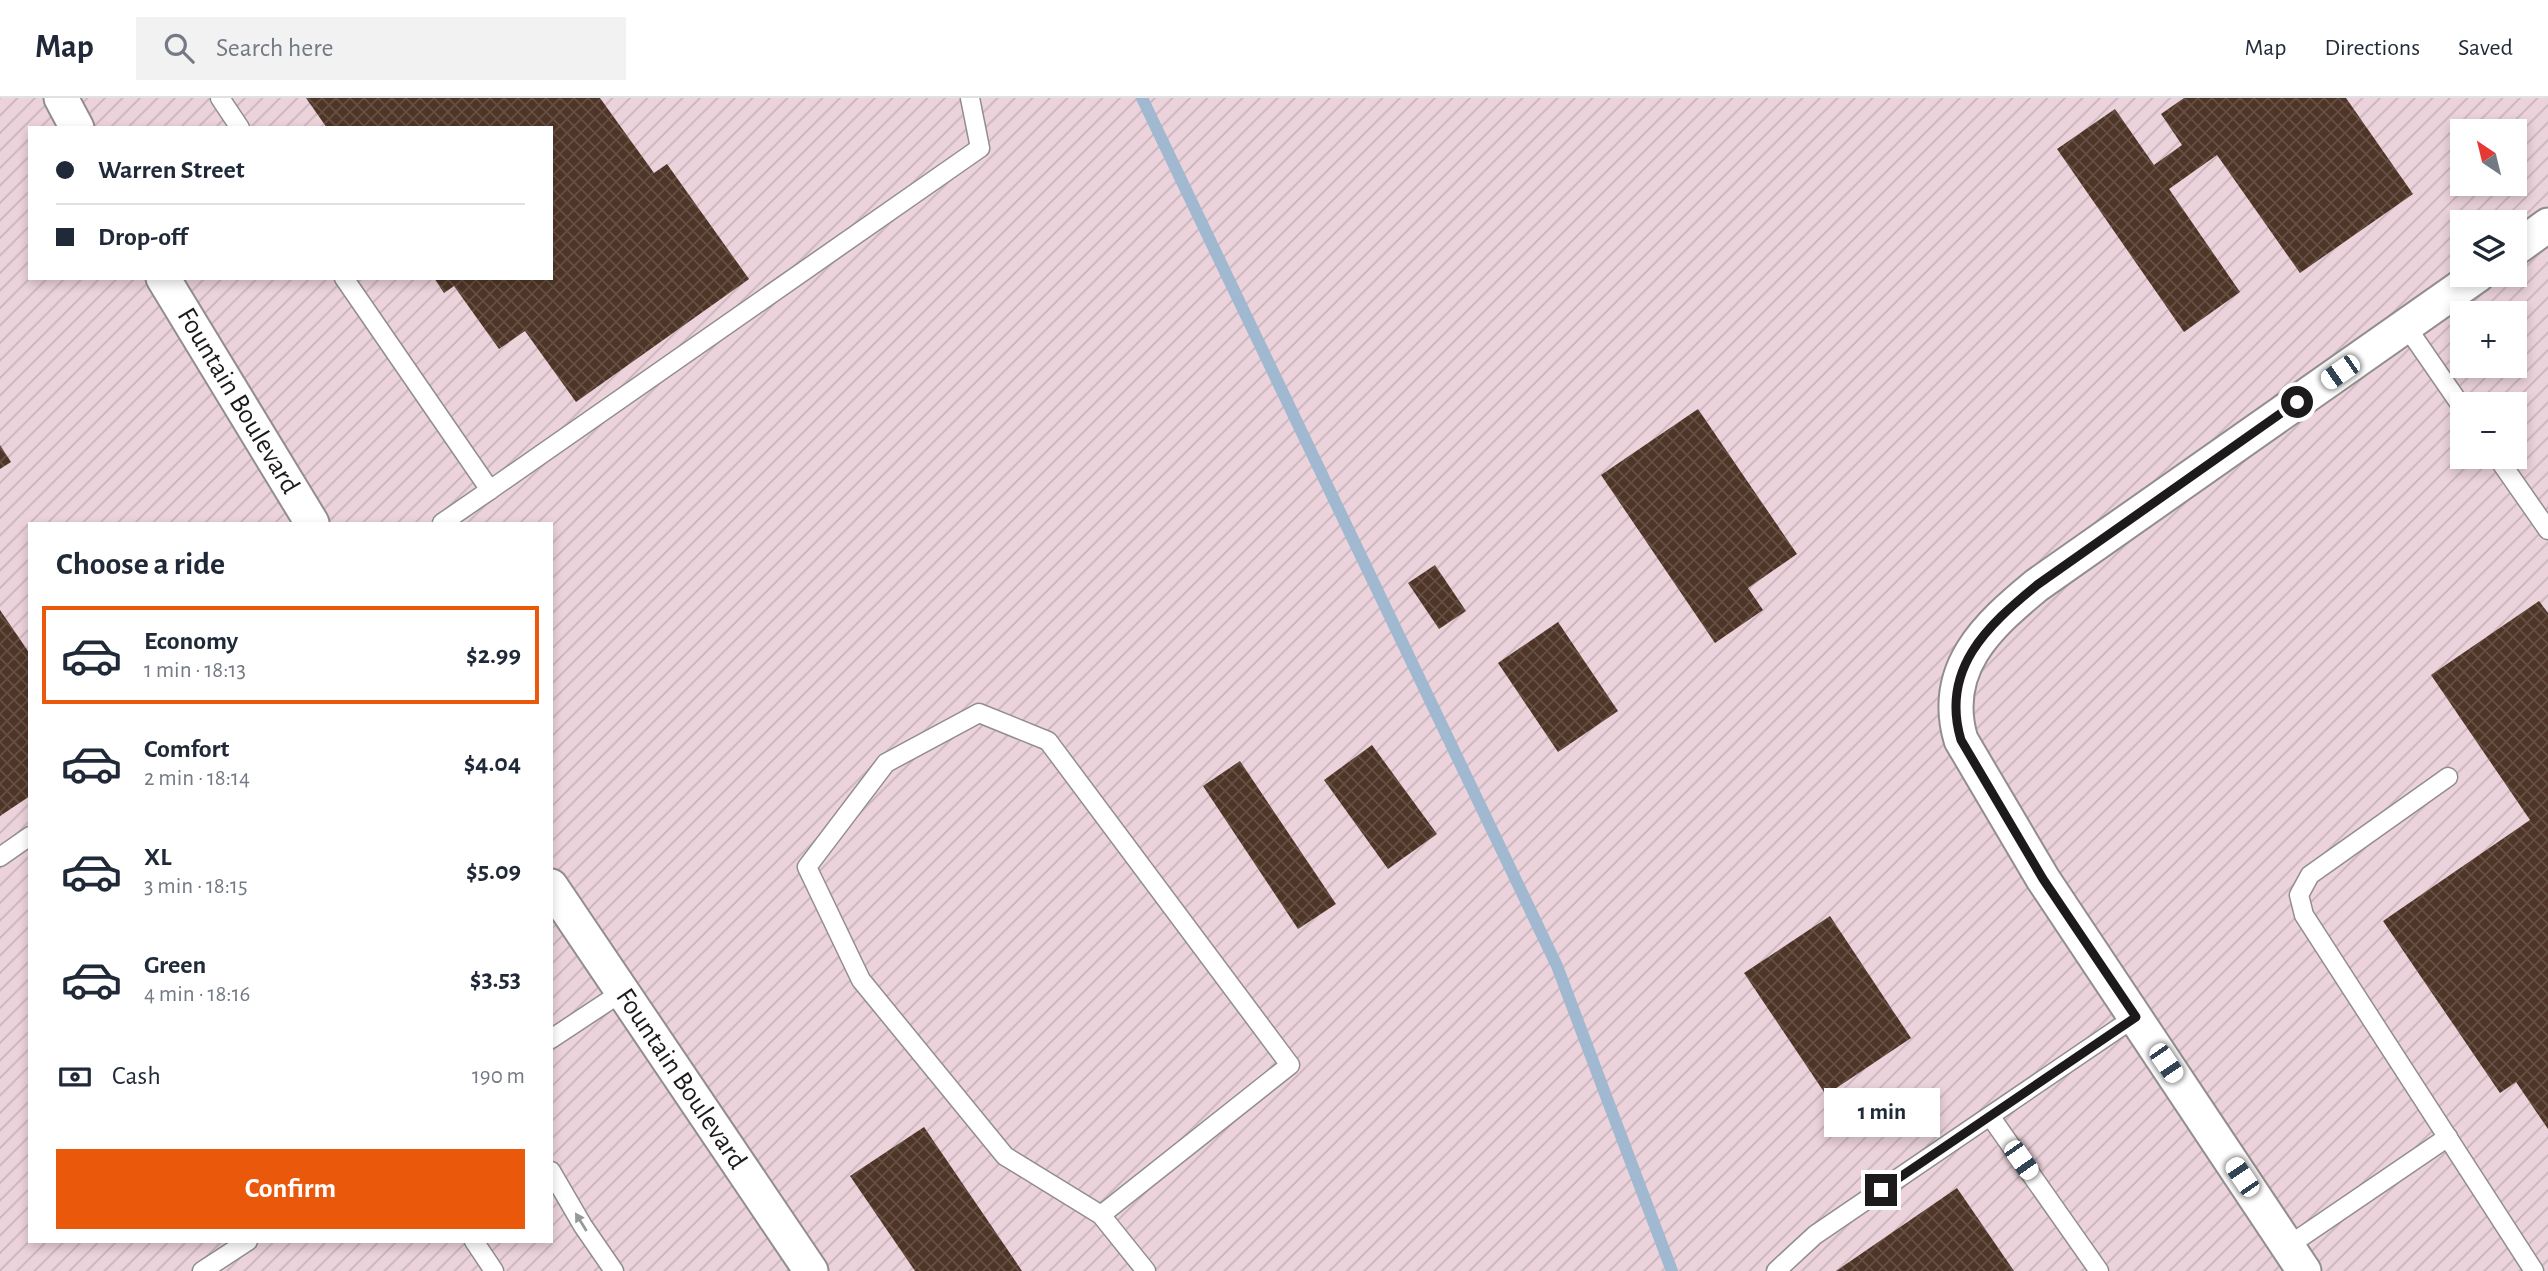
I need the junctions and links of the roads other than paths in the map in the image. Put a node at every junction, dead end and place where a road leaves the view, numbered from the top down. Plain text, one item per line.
1 (61, 98) edge
2 (220, 98) edge
3 (970, 98) edge
4 (76, 126) edge
5 (239, 126) edge
6 (2548, 225) edge
7 (2527, 240) edge
8 (164, 280) edge
9 (345, 280) edge
10 (2461, 287) edge
11 (2406, 326) junction
12 (2452, 392) edge
13 (2505, 469) edge
14 (490, 490) junction
15 (311, 522) edge
16 (443, 522) edge
17 (2548, 530) edge
18 (2448, 777) dead end
19 (28, 837) edge
20 (0, 857) edge
21 (553, 889) edge
22 (622, 992) junction
23 (2136, 1017) junction
24 (553, 1038) edge
25 (1990, 1116) junction
26 (2448, 1137) junction
27 (553, 1174) edge
28 (1101, 1215) junction
29 (243, 1243) edge
30 (475, 1243) edge
31 (2296, 1259) edge
32 (202, 1271) edge
33 (494, 1271) edge
34 (614, 1271) edge
35 (811, 1271) edge
36 (1146, 1271) edge
37 (1776, 1271) edge
38 (2099, 1271) edge
39 (2534, 1271) edge

1 - 4 street
2 - 5 lane
3 - 14 lane
6 - 7 street
8 - 15 street, Fountain Boulevard
9 - 14 lane
10 - 11 street
11 - 12 lane
11 - 23 street
13 - 17 lane
14 - 16 lane
18 - 26 lane
19 - 20 lane
21 - 22 street, Fountain Boulevard
22 - 24 lane
22 - 35 street, Fountain Boulevard
23 - 25 lane
23 - 31 street
25 - 37 lane
25 - 38 lane
26 - 31 lane
26 - 39 lane
34 -> 27 lane
28 - 28 lane
28 - 36 lane
29 - 32 lane
30 - 33 lane

